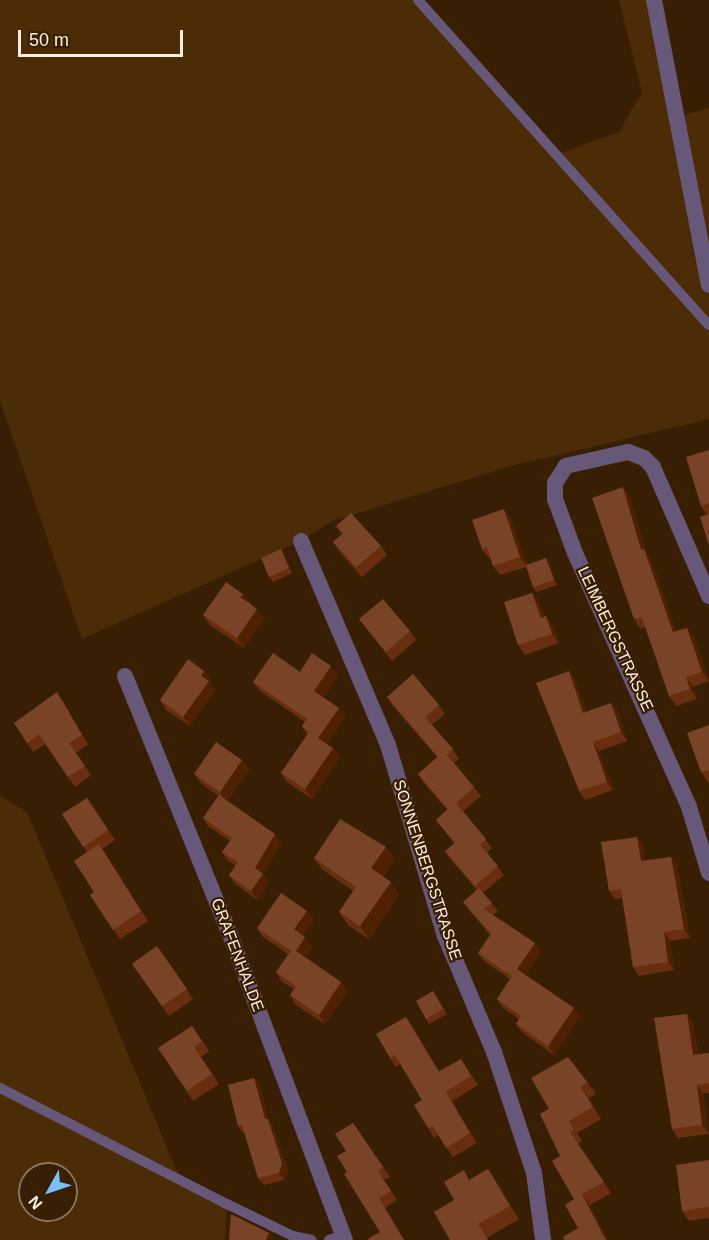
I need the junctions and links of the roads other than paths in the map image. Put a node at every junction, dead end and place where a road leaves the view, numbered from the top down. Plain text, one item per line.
1 (418, 0) edge
2 (654, 0) edge
3 (709, 285) edge
4 (709, 325) edge
5 (301, 541) dead end
6 (709, 596) edge
7 (125, 676) dead end
8 (709, 873) edge
9 (0, 1088) edge
10 (339, 1238) edge
11 (312, 1240) edge
12 (543, 1240) edge

1 - 4 lane
2 - 3 street
5 - 12 street, SONNENBERGSTRASSE
6 - 8 street, LEIMBERGSTRASSE
7 - 10 street, GRAFENHALDE
9 - 11 lane

